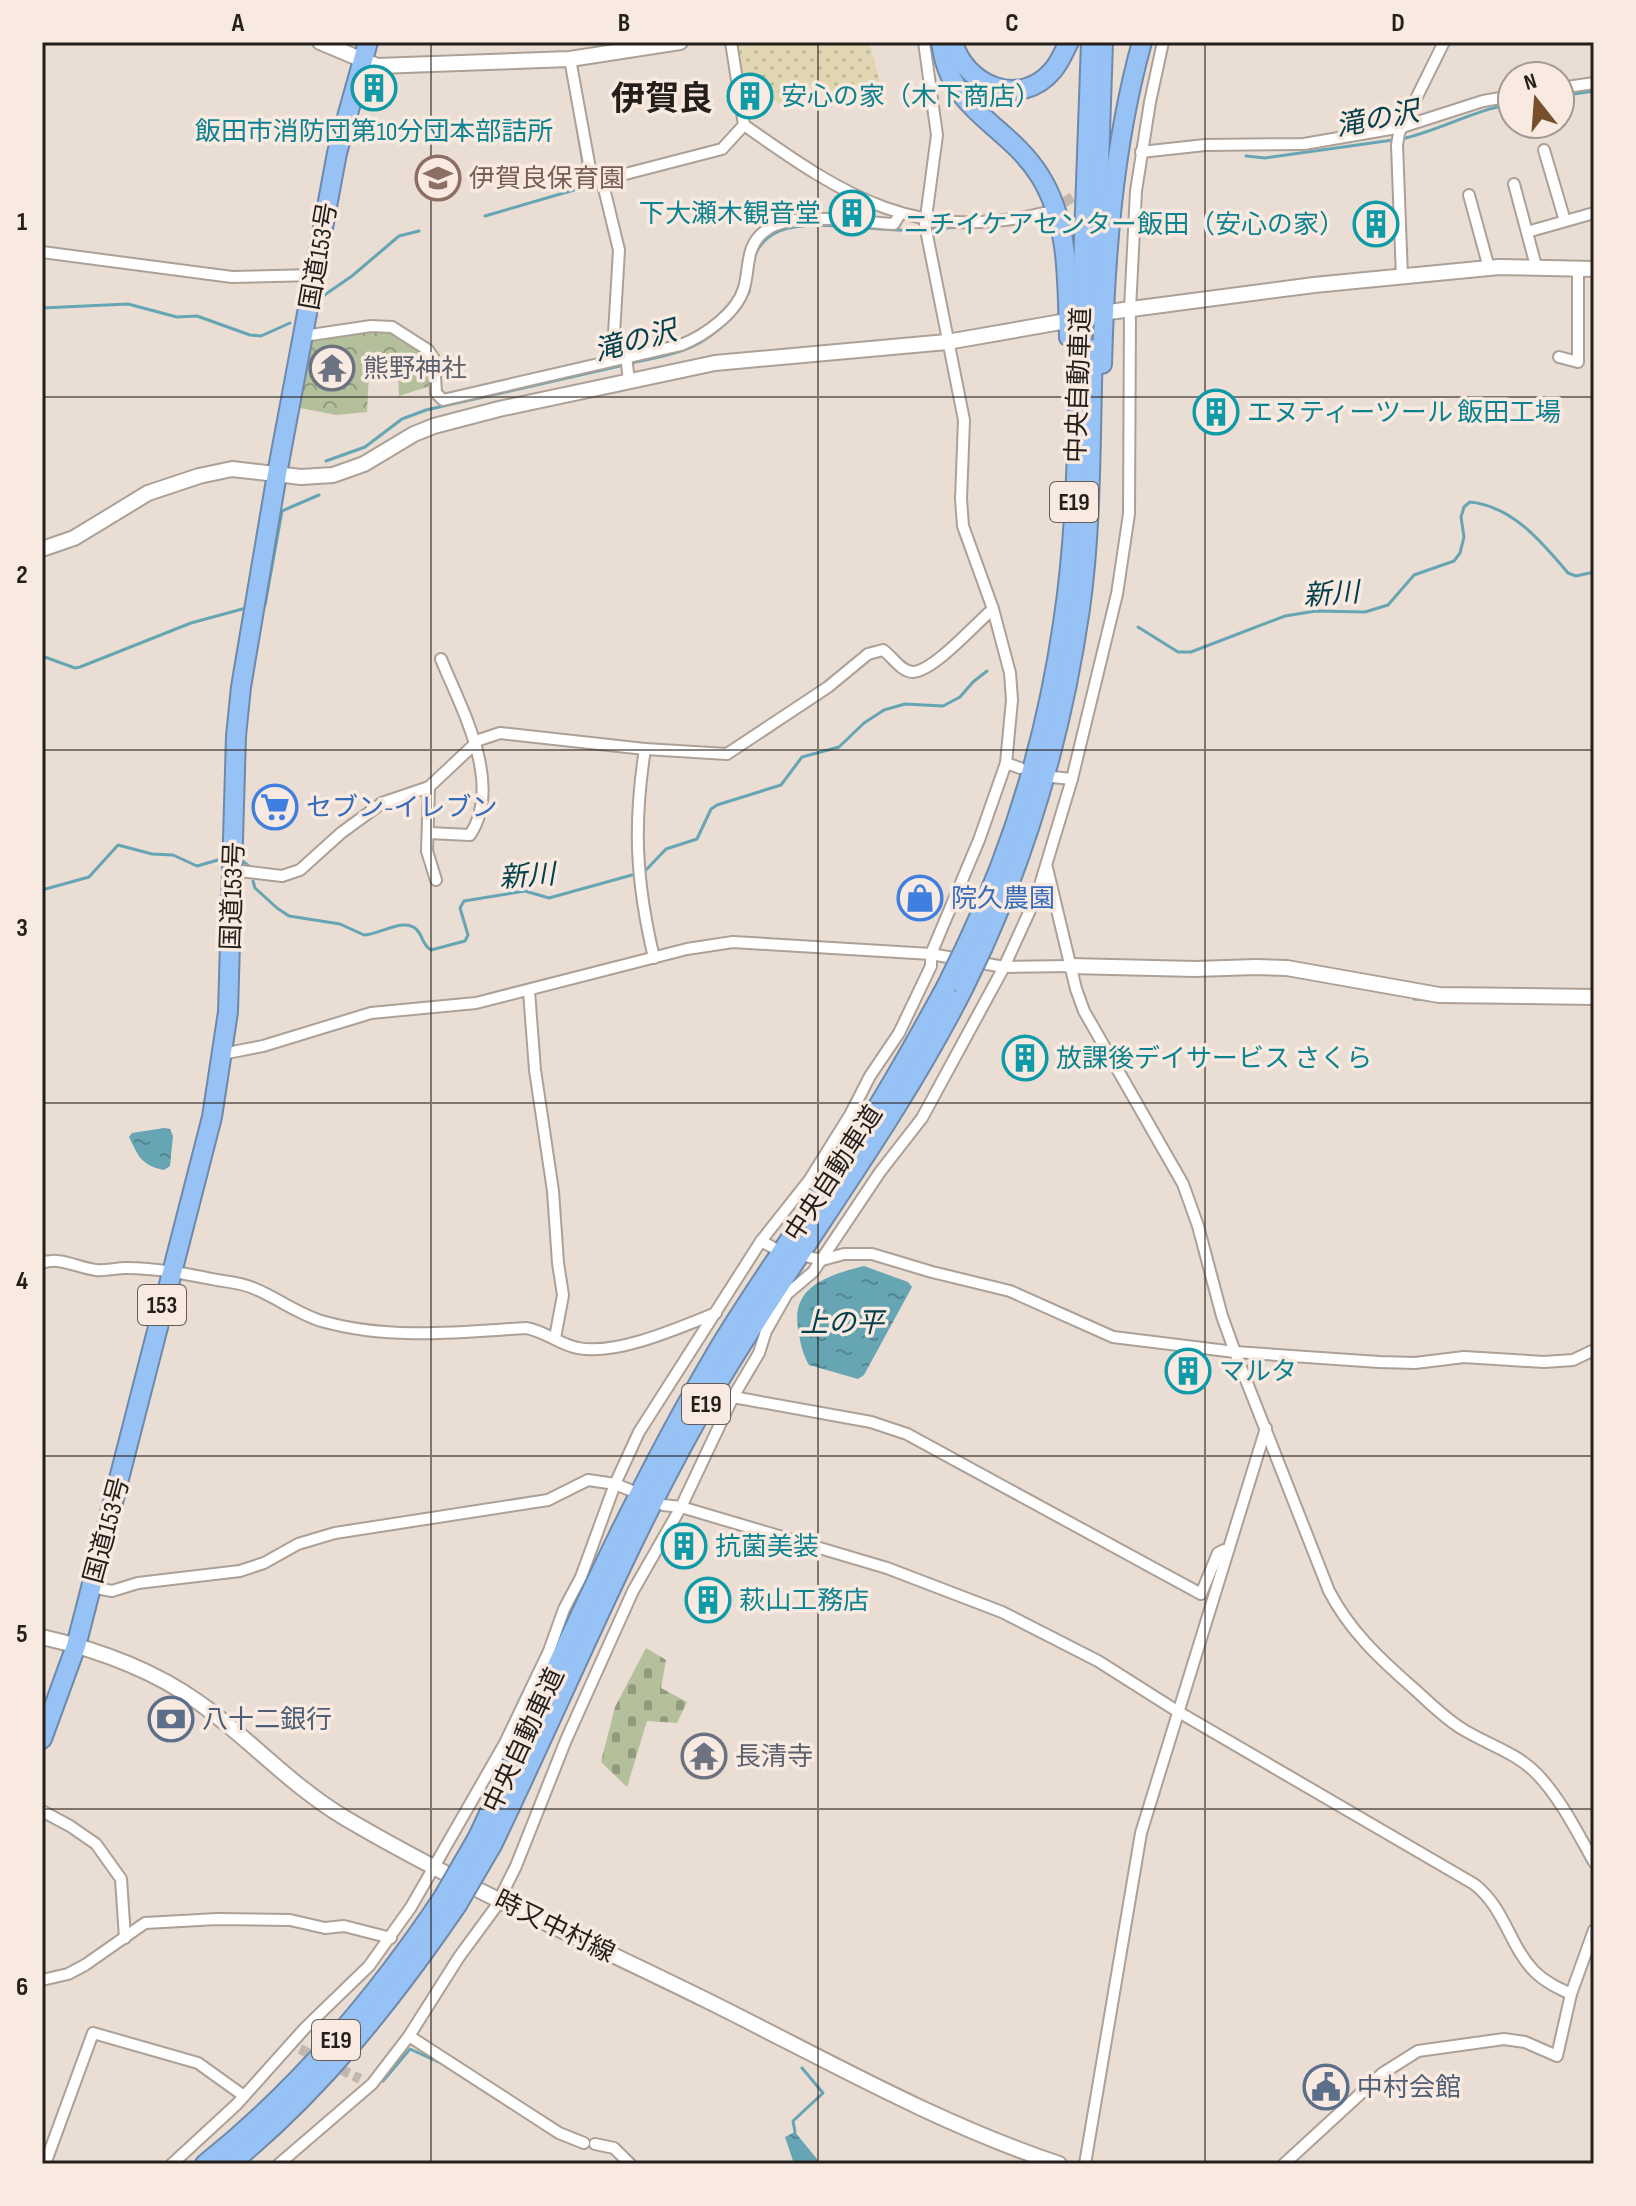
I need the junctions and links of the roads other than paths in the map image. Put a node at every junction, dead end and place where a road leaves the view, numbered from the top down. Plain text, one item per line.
1 (320, 42) edge
2 (368, 42) edge
3 (680, 42) edge
4 (731, 42) edge
5 (924, 42) edge
6 (941, 42) edge
7 (953, 42) edge
8 (1069, 42) edge
9 (1091, 42) edge
10 (1103, 42) edge
11 (1142, 42) edge
12 (1163, 42) edge
13 (1444, 42) edge
14 (570, 59) junction
15 (362, 60) junction
16 (1496, 99) edge
17 (744, 125) junction
18 (1401, 130) junction
19 (1544, 150) dead end
20 (1140, 156) junction
21 (1122, 169) dead end
22 (602, 180) junction
23 (1514, 184) dead end
24 (1469, 195) dead end
25 (1048, 212) tunnel mouth
26 (1594, 213) edge
27 (900, 214) junction
28 (1565, 221) junction
29 (925, 226) junction
30 (1527, 232) junction
31 (42, 252) edge
32 (1536, 266) junction
33 (1489, 268) junction
34 (1578, 268) junction
35 (1594, 269) edge
36 (315, 275) junction
37 (1402, 277) junction
38 (1130, 309) junction
39 (1109, 312) dead end
40 (1061, 322) dead end
41 (304, 336) junction
42 (947, 342) junction
43 (1559, 357) dead end
44 (626, 359) junction
45 (628, 378) junction
46 (277, 474) junction
47 (1089, 485) junction
48 (42, 549) edge
49 (1071, 550) junction
50 (993, 609) junction
51 (441, 659) dead end
52 (476, 744) junction
53 (645, 749) junction
54 (1006, 763) junction
55 (1020, 768) dead end
56 (1052, 777) dead end
57 (1072, 779) junction
58 (429, 787) junction
59 (429, 833) junction
60 (233, 862) junction
61 (1047, 866) junction
62 (436, 880) dead end
63 (974, 947) junction
64 (931, 954) junction
65 (654, 958) junction
66 (1070, 966) junction
67 (1004, 967) junction
68 (529, 991) junction
69 (1594, 997) edge
70 (222, 1054) junction
71 (761, 1241) junction
72 (772, 1247) dead end
73 (805, 1256) dead end
74 (822, 1260) junction
75 (42, 1263) edge
76 (171, 1271) junction
77 (718, 1312) junction
78 (555, 1338) junction
79 (1594, 1350) edge
80 (1235, 1352) junction
81 (733, 1397) junction
82 (1266, 1428) junction
83 (615, 1484) junction
84 (630, 1490) dead end
85 (663, 1505) dead end
86 (681, 1507) junction
87 (1226, 1550) junction
88 (101, 1589) dead end
89 (42, 1637) edge
90 (76, 1646) junction
91 (1177, 1711) junction
92 (42, 1739) edge
93 (42, 1811) edge
94 (1594, 1862) edge
95 (434, 1867) junction
96 (500, 1899) junction
97 (451, 1901) junction
98 (1594, 1930) edge
99 (125, 1938) junction
100 (391, 1938) junction
101 (42, 1980) edge
102 (1571, 1994) junction
103 (409, 2036) junction
104 (360, 2079) tunnel mouth
105 (372, 2084) junction
106 (244, 2096) junction
107 (45, 2164) edge
108 (172, 2164) edge
109 (205, 2164) edge
110 (230, 2164) edge
111 (279, 2164) edge
112 (630, 2164) edge
113 (1059, 2164) edge
114 (1085, 2164) edge
115 (1284, 2164) edge

1 - 15 street
2 - 15 highway, 国道153号 / 153
3 - 14 street
4 - 17 street
5 - 29 street
6 - 49 highway
7 - 8 highway
9 - 49 highway, 中央自動車道 / E19
10 - 47 highway, 中央自動車道 / E19
11 - 47 highway
12 - 20 street
13 - 18 street
14 - 15 street
14 - 22 street
15 - 36 highway, 国道153号 / 153
16 - 18 street
17 - 22 street
17 - 27 street
18 - 20 street
18 - 37 street
19 - 28 street
20 - 21 street
20 - 38 street
22 - 44 street
23 - 30 street
24 - 33 street
25 - 29 street
26 - 28 street
27 - 29 street
27 - 44 street
28 - 30 street
29 - 42 street
30 - 32 street
31 - 36 street
32 - 33 street
32 - 34 street
33 - 37 street
34 - 35 street
34 - 43 street
36 - 41 highway, 国道153号 / 153
37 - 38 street
38 - 39 street
38 - 57 street
40 - 42 street
41 - 44 street
41 - 46 highway, 国道153号 / 153
42 - 45 street
42 - 50 street
44 - 45 street
45 - 46 street
46 - 48 street
46 - 60 highway, 国道153号 / 153
47 - 63 highway, 中央自動車道 / E19
49 - 63 highway, 中央自動車道 / E19
50 - 53 street
50 - 54 street
51 - 52 street
52 - 53 street
52 - 58 street
52 - 59 street
53 - 65 street
54 - 55 street
54 - 64 street
56 - 57 street
57 - 61 street
58 - 59 street
58 - 60 street
59 - 62 street
60 - 70 highway, 国道153号 / 153
61 - 66 street
61 - 67 street
63 - 97 highway, 中央自動車道 / E19, bridge
64 - 65 street
64 - 67 street
64 - 71 street
65 - 68 street
66 - 67 street
66 - 69 street
66 - 80 street
67 - 74 street
68 - 70 street
68 - 78 street
70 - 76 highway, 国道153号 / 153
71 - 72 street
71 - 77 street
73 - 74 street
74 - 80 street
74 - 81 street
75 - 76 street
76 - 78 street
76 - 90 highway, 国道153号 / 153
77 - 78 street
77 - 83 street
79 - 80 street
80 - 82 street
81 - 86 street
81 - 87 street
82 - 87 street
82 - 94 street
83 - 84 street
83 - 88 street
83 - 95 street
85 - 86 street
86 - 91 street
86 - 96 street
87 - 91 street
89 - 90 street, 時又中村線
90 - 92 highway, 国道153号 / 153
90 - 95 street, 時又中村線
91 - 102 street
91 - 114 street
93 - 99 street
95 - 96 street, 時又中村線
95 - 100 street
96 - 103 street
96 - 113 street, 時又中村線
97 - 109 highway, 中央自動車道 / E19
97 - 110 highway, 中央自動車道 / E19
98 - 102 street
99 - 100 street
99 - 101 street
100 - 106 street
102 - 115 street
103 - 105 street
103 - 112 street
104 - 105 street
105 - 111 street
106 - 107 street
106 - 108 street

